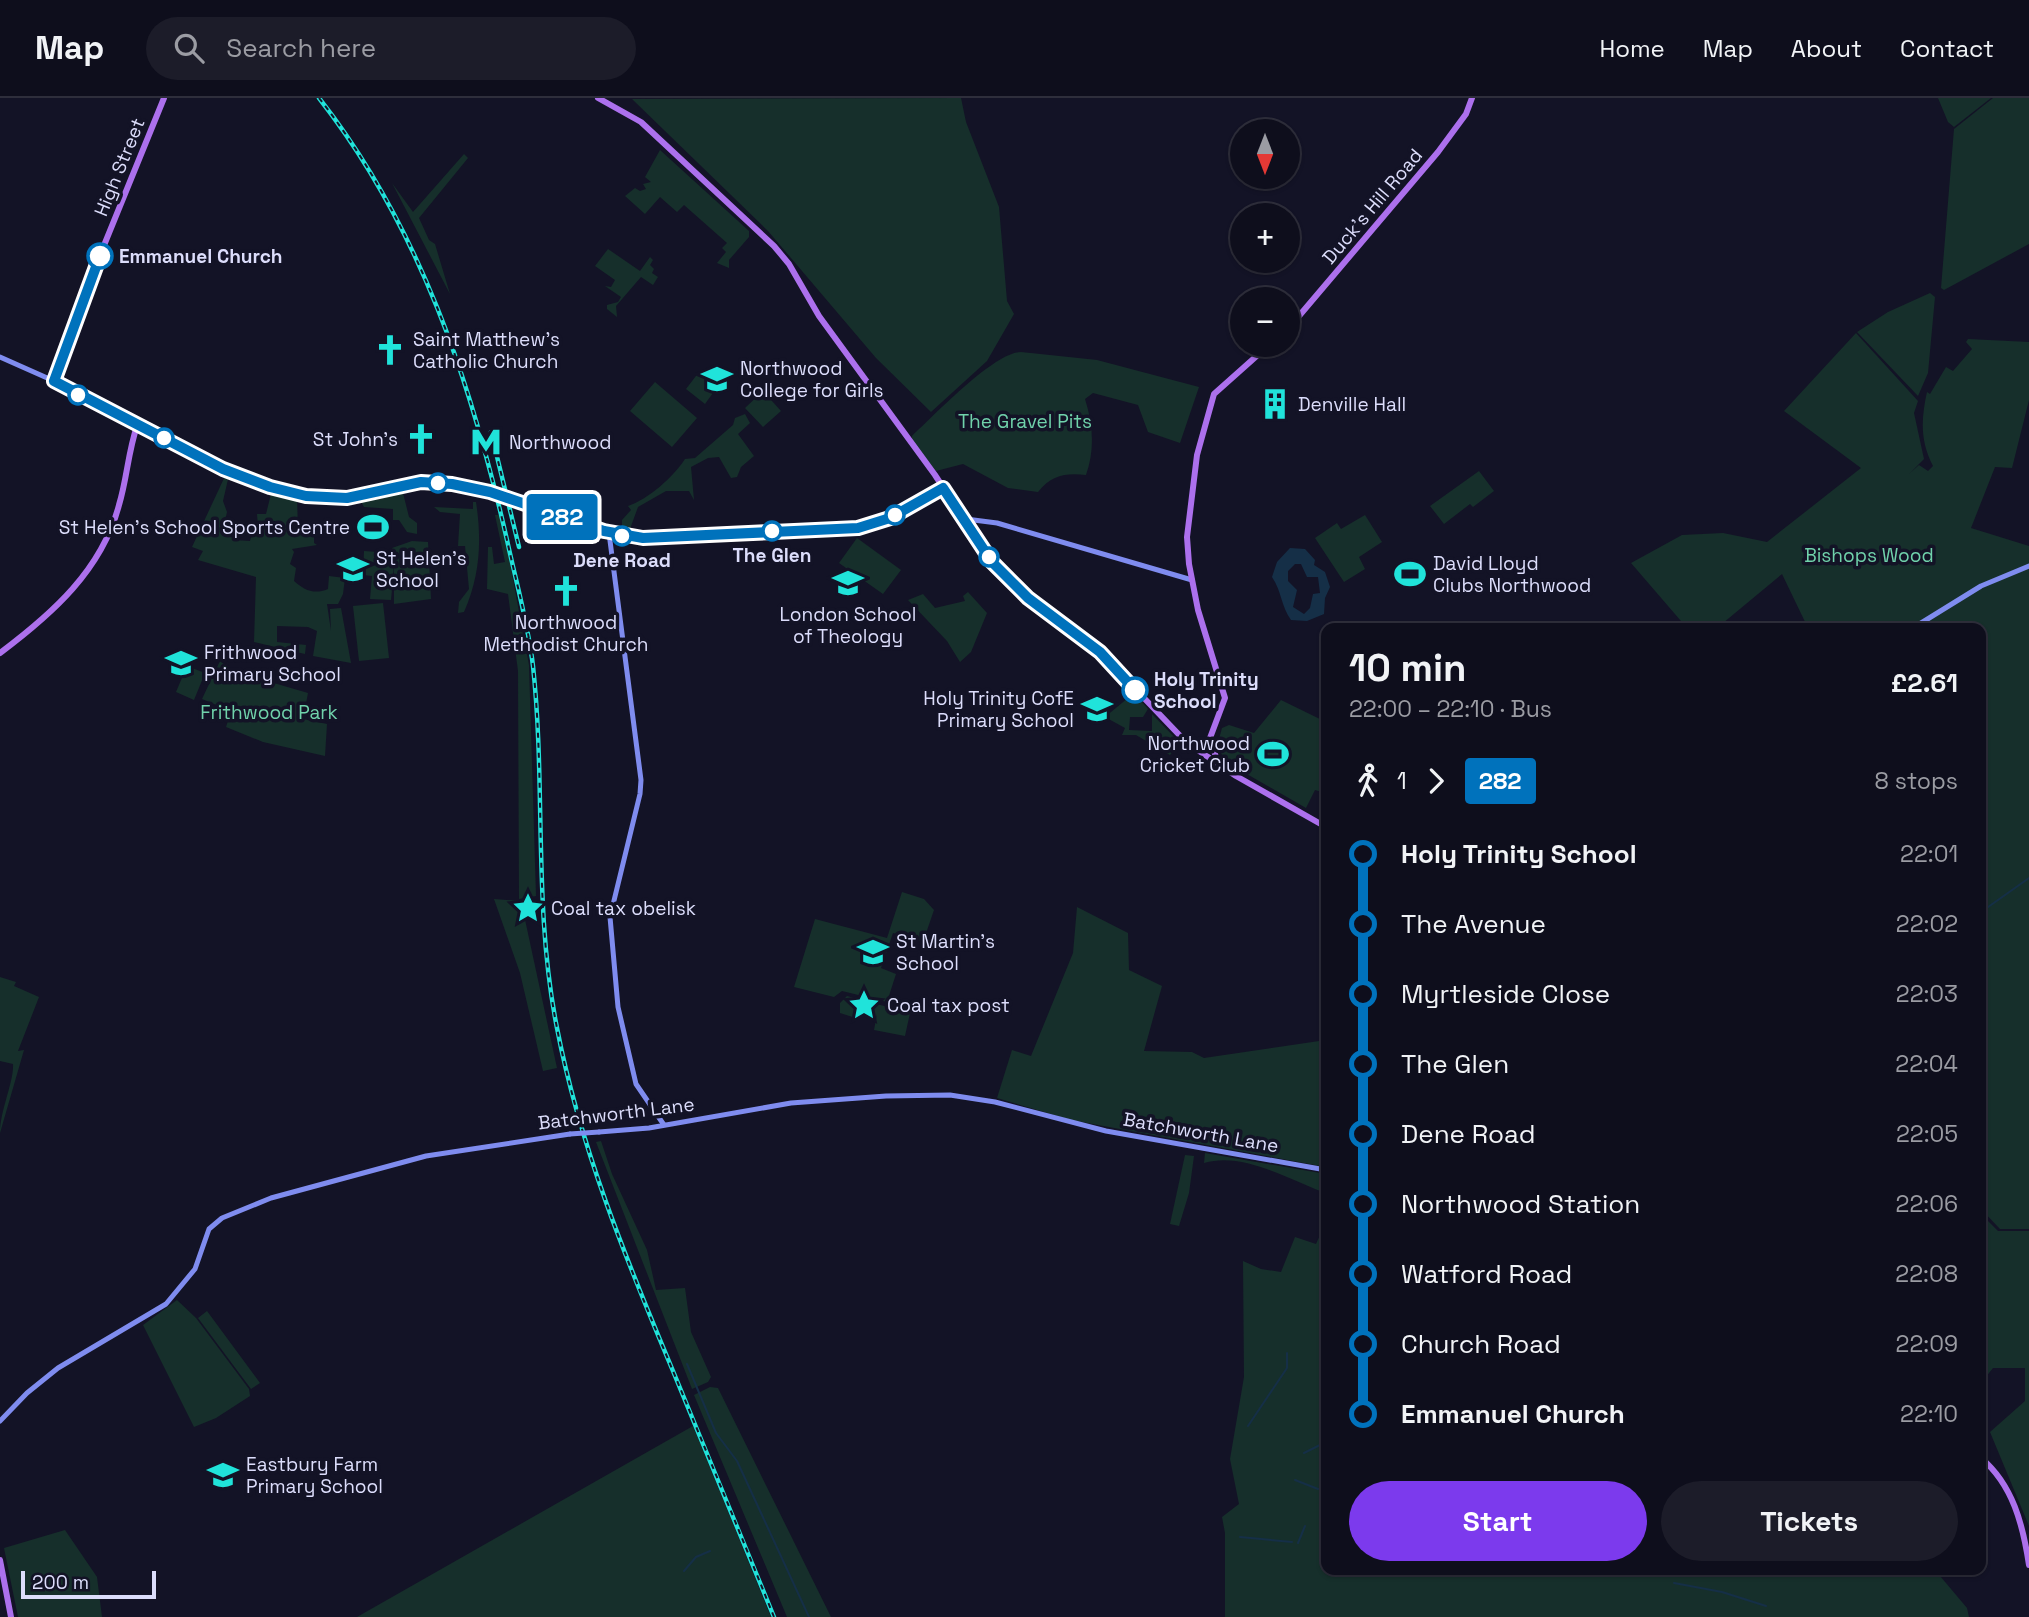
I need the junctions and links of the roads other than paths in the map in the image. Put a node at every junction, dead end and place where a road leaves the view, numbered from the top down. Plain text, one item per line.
1 (164, 98) edge
2 (598, 98) edge
3 (1472, 98) edge
4 (1300, 315) edge
5 (0, 357) edge
6 (1256, 357) edge
7 (54, 381) junction
8 (137, 426) junction
9 (943, 488) junction
10 (966, 519) junction
11 (609, 533) junction
12 (2029, 566) edge
13 (1192, 580) junction
14 (1921, 623) edge
15 (0, 653) edge
16 (1212, 738) junction
17 (1204, 754) junction
18 (1217, 763) junction
19 (1321, 824) edge
20 (664, 1125) junction
21 (1321, 1169) edge
22 (0, 1421) edge
23 (1986, 1463) edge
24 (0, 1560) edge
25 (2029, 1564) edge
26 (11, 1617) edge

1 - 7 main road, High Street
2 - 9 main road
3 - 4 main road, Duck's Hill Road
5 - 7 street
6 - 13 main road
7 - 8 main road
8 - 11 street, bridge
8 - 15 main road
9 - 10 main road
9 - 11 street
10 - 13 street
10 - 17 main road
11 - 20 street
12 - 14 street
13 - 16 main road
16 - 17 main road
16 - 18 main road
17 - 18 main road
18 - 19 main road
20 - 21 street, Batchworth Lane
20 - 22 street, Batchworth Lane, bridge
23 - 25 main road
24 - 26 main road

